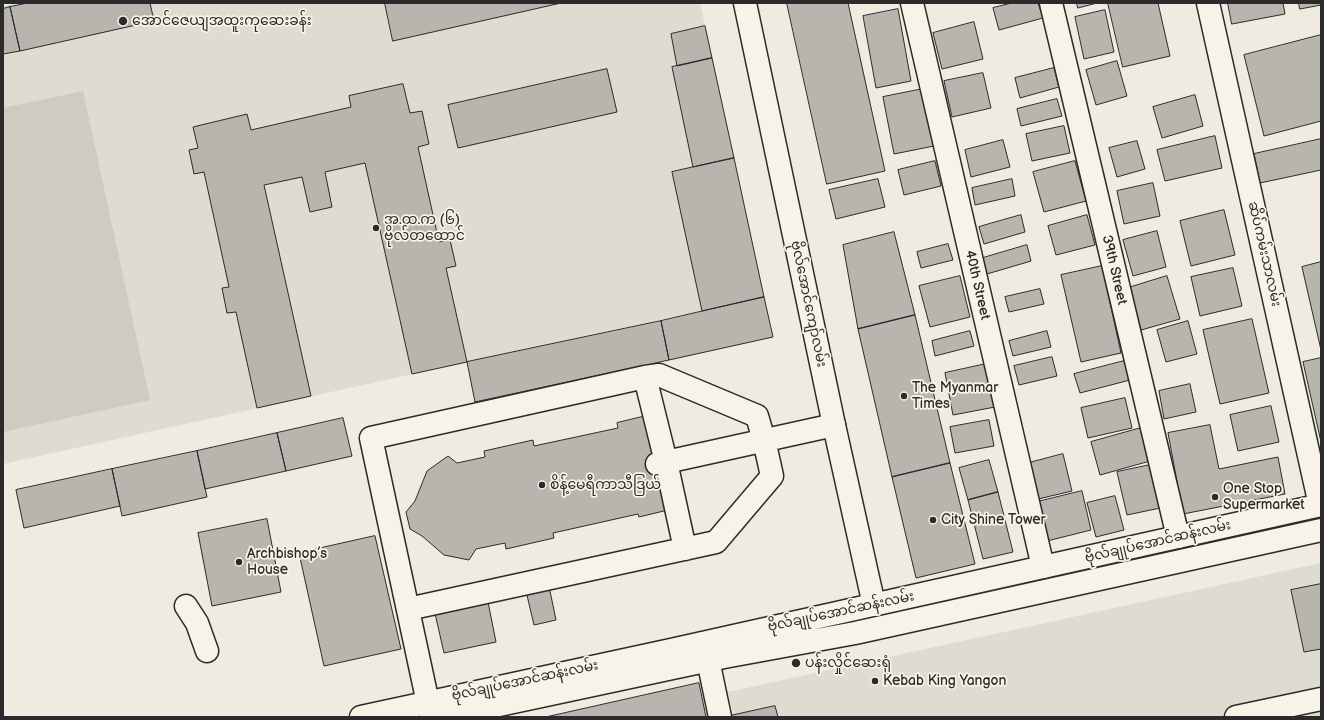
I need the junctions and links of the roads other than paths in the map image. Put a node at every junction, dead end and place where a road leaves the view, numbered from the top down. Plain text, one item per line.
1 (745, 3) edge
2 (912, 3) edge
3 (1051, 3) edge
4 (1208, 3) edge
5 (645, 377) junction
6 (834, 425) junction
7 (764, 440) junction
8 (662, 463) junction
9 (1321, 505) edge
10 (1321, 530) edge
11 (1178, 537) junction
12 (685, 550) junction
13 (1043, 567) junction
14 (874, 605) junction
15 (186, 606) dead end
16 (408, 609) junction
17 (850, 610) junction
18 (855, 633) junction
19 (207, 651) dead end
20 (717, 652) junction
21 (1321, 699) edge
22 (429, 710) edge
23 (361, 717) edge
24 (443, 717) edge
25 (720, 717) edge
26 (1236, 717) edge

1 - 6 main road, ဗိုလ်အောင်ကျော်လမ်း
2 - 13 main road, 40th Street
3 - 11 main road, 39th Street
4 - 9 main road, ဆိပ်ကမ်းသာလမ်း
5 - 7 main road
5 - 8 main road
5 - 16 main road
6 - 7 main road
6 - 14 main road, ဗိုလ်အောင်ကျော်လမ်း
7 - 8 main road
7 - 12 main road
8 - 12 main road
9 - 11 main road, ဗိုလ်ချုပ်အောင်ဆန်းလမ်း
10 - 18 main road, ဗိုလ်ချုပ်အောင်ဆန်းလမ်း
11 - 13 main road, ဗိုလ်ချုပ်အောင်ဆန်းလမ်း
12 - 16 main road
13 - 14 main road, ဗိုလ်ချုပ်အောင်ဆန်းလမ်း
14 - 17 main road, ဗိုလ်ချုပ်အောင်ဆန်းလမ်း
15 - 19 main road
16 - 22 main road
17 - 18 main road
17 - 20 main road, ဗိုလ်ချုပ်အောင်ဆန်းလမ်း
18 - 20 main road, ဗိုလ်ချုပ်အောင်ဆန်းလမ်း
20 - 22 main road, ဗိုလ်ချုပ်အောင်ဆန်းလမ်း
20 - 24 main road, ဗိုလ်ချုပ်အောင်ဆန်းလမ်း
20 - 25 main road
21 - 26 main road
22 - 23 main road, ဗိုလ်ချုပ်အောင်ဆန်းလမ်း

